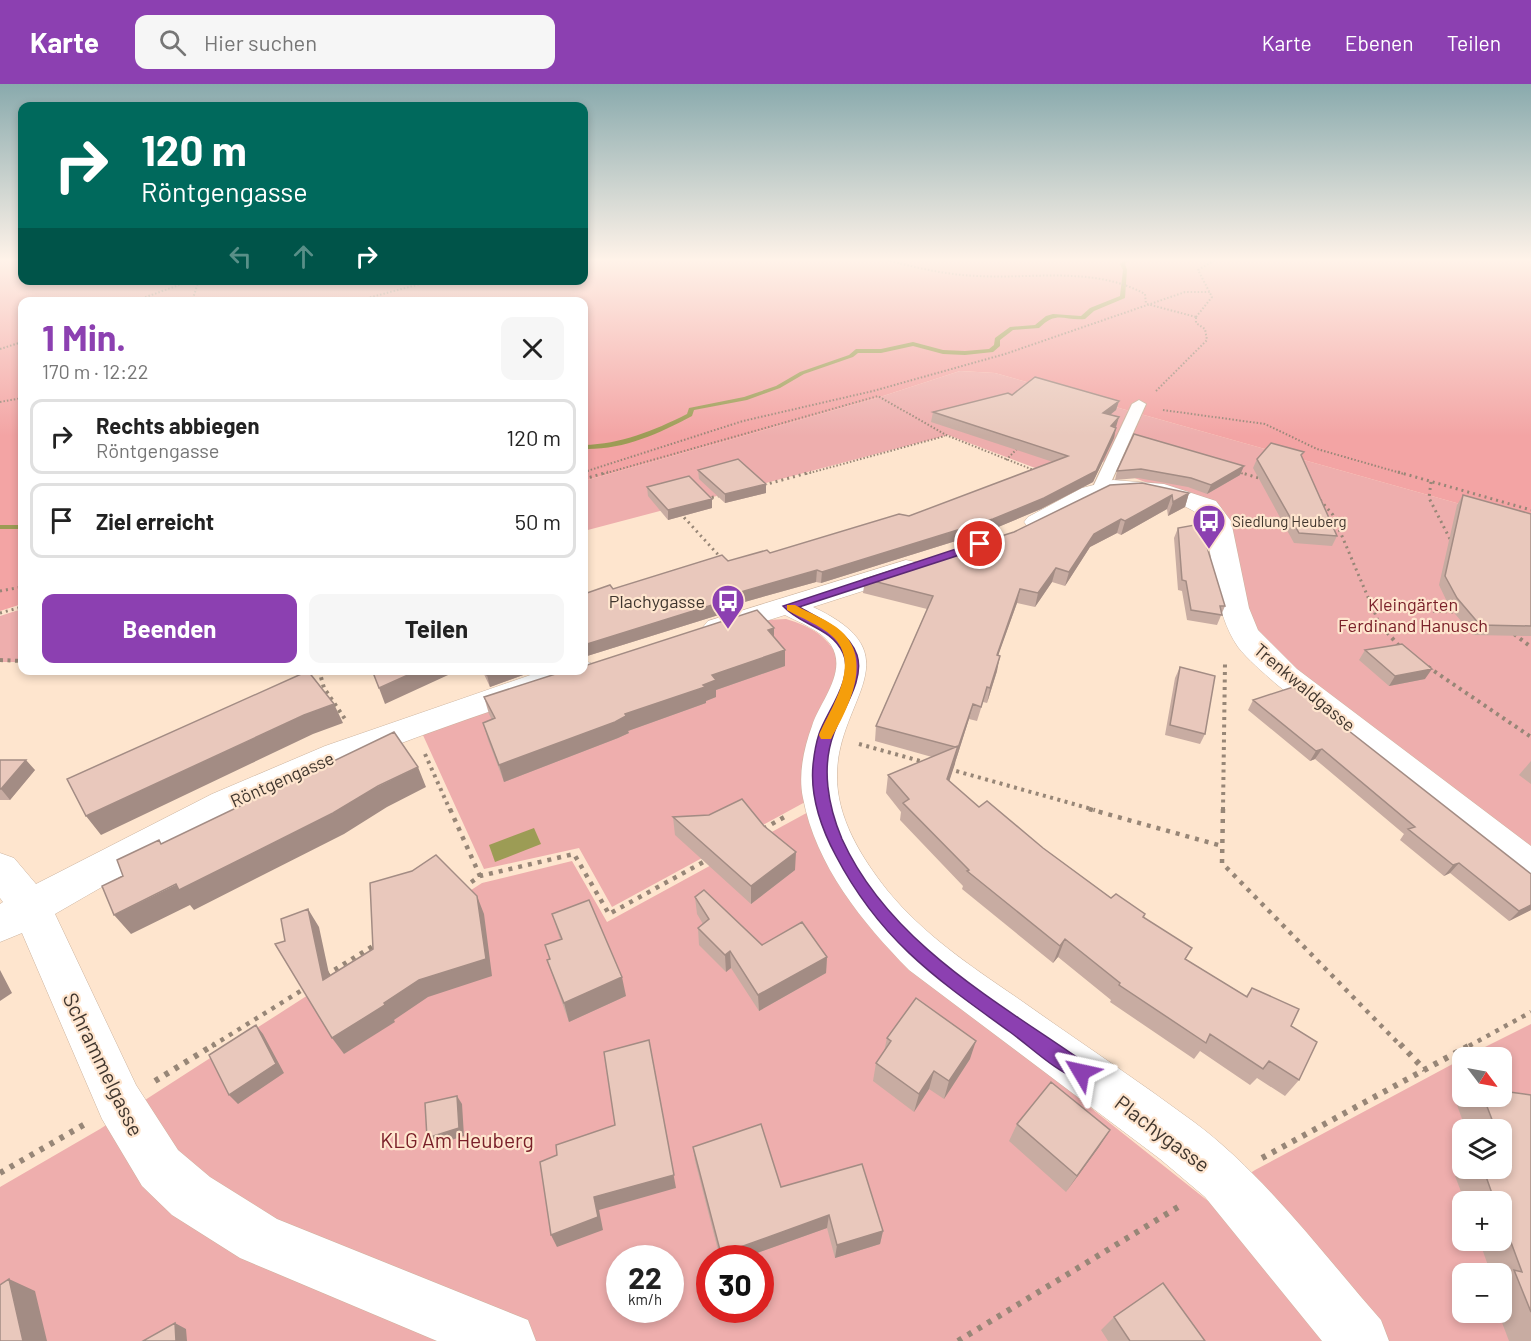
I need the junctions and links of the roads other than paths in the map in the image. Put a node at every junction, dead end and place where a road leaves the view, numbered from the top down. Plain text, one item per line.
1 (1139, 404) road end
2 (1096, 491) junction
3 (1011, 533) edge
4 (934, 559) edge
5 (789, 606) junction
6 (692, 635) edge
7 (566, 675) edge
8 (1531, 868) edge
9 (0, 870) edge
10 (15, 915) edge
11 (507, 1341) edge
12 (1359, 1341) edge

1 - 2 lane
2 - 3 street
2 - 8 street, Trenkwaldgasse
4 - 5 street
5 - 6 street
5 - 12 street, Plachygasse
7 - 10 street, Röntgengasse
9 - 10 street, Schrammelgasse
10 - 11 street, Schrammelgasse

